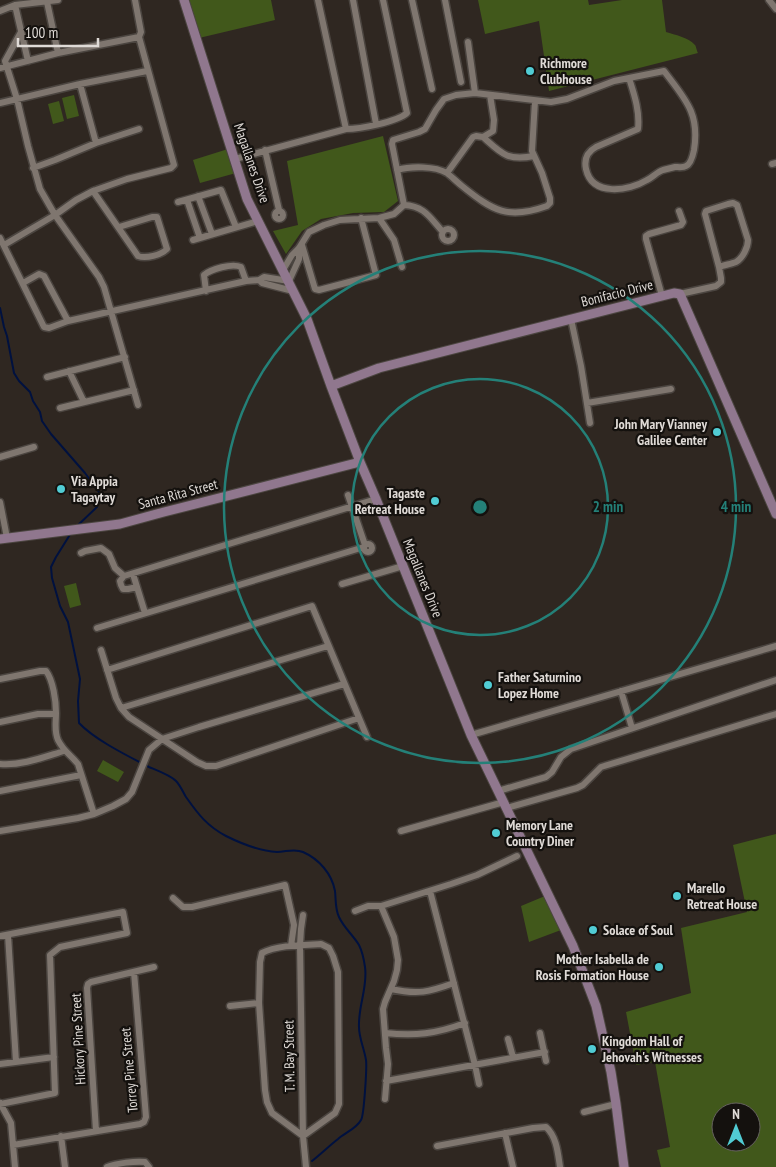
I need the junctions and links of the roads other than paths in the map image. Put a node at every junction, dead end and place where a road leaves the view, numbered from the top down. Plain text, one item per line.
1 (58, 0) edge
2 (134, 0) edge
3 (184, 0) edge
4 (318, 0) edge
5 (353, 0) edge
6 (383, 0) edge
7 (412, 0) edge
8 (445, 0) edge
9 (769, 0) edge
10 (46, 2) junction
11 (15, 5) junction
12 (776, 9) edge
13 (0, 11) edge
14 (21, 32) junction
15 (139, 37) junction
16 (468, 42) dead end
17 (58, 53) junction
18 (28, 61) junction
19 (3, 67) edge
20 (147, 71) junction
21 (629, 78) junction
22 (460, 82) dead end
23 (80, 84) junction
24 (432, 89) dead end
25 (475, 93) junction
26 (490, 95) junction
27 (17, 99) junction
28 (535, 101) junction
29 (0, 103) edge
30 (376, 124) junction
31 (139, 129) dead end
32 (346, 129) junction
33 (483, 136) junction
34 (96, 143) junction
35 (265, 150) junction
36 (534, 156) junction
37 (234, 159) junction
38 (34, 168) junction
39 (397, 170) junction
40 (447, 173) junction
41 (92, 191) junction
42 (198, 196) junction
43 (187, 200) junction
44 (178, 202) dead end
45 (404, 204) junction
46 (279, 210) dead end
47 (679, 211) dead end
48 (54, 215) junction
49 (361, 218) junction
50 (379, 218) junction
51 (258, 221) junction
52 (119, 227) junction
53 (236, 227) junction
54 (443, 232) dead end
55 (212, 234) junction
56 (0, 238) edge
57 (200, 238) junction
58 (193, 240) dead end
59 (4, 244) junction
60 (300, 246) junction
61 (719, 266) junction
62 (402, 267) dead end
63 (283, 270) junction
64 (259, 280) junction
65 (289, 281) junction
66 (246, 282) junction
67 (23, 283) junction
68 (206, 291) junction
69 (293, 291) junction
70 (680, 294) junction
71 (662, 296) junction
72 (112, 311) junction
73 (571, 319) junction
74 (68, 321) junction
75 (125, 357) junction
76 (69, 371) junction
77 (47, 376) dead end
78 (331, 386) junction
79 (671, 389) dead end
80 (134, 390) junction
81 (84, 402) junction
82 (586, 403) junction
83 (138, 405) dead end
84 (60, 408) dead end
85 (590, 423) dead end
86 (34, 447) dead end
87 (0, 457) edge
88 (360, 462) junction
89 (348, 495) dead end
90 (376, 499) junction
91 (0, 502) edge
92 (352, 507) junction
93 (776, 514) edge
94 (3, 538) edge
95 (81, 553) dead end
96 (403, 566) junction
97 (133, 574) junction
98 (124, 576) junction
99 (342, 584) dead end
100 (137, 587) junction
101 (145, 613) junction
102 (97, 628) dead end
103 (328, 646) junction
104 (776, 646) edge
105 (101, 650) dead end
106 (107, 670) junction
107 (0, 679) edge
108 (776, 680) edge
109 (344, 684) junction
110 (621, 691) junction
111 (121, 708) junction
112 (56, 714) junction
113 (776, 714) edge
114 (360, 718) junction
115 (0, 722) edge
116 (632, 728) junction
117 (471, 735) junction
118 (367, 738) dead end
119 (162, 739) junction
120 (64, 751) junction
121 (0, 764) edge
122 (81, 775) junction
123 (0, 791) edge
124 (498, 791) junction
125 (505, 805) junction
126 (94, 814) junction
127 (0, 831) edge
128 (401, 831) dead end
129 (522, 854) junction
130 (430, 890) junction
131 (172, 898) dead end
132 (381, 906) junction
133 (355, 910) dead end
134 (303, 914) dead end
135 (8, 935) junction
136 (0, 936) edge
137 (300, 945) junction
138 (291, 946) junction
139 (154, 967) dead end
140 (134, 972) junction
141 (454, 983) junction
142 (391, 989) junction
143 (259, 1003) junction
144 (230, 1006) dead end
145 (465, 1023) junction
146 (540, 1032) dead end
147 (385, 1033) junction
148 (508, 1039) dead end
149 (545, 1052) junction
150 (54, 1057) junction
151 (513, 1057) junction
152 (546, 1061) dead end
153 (16, 1062) junction
154 (0, 1064) edge
155 (475, 1065) junction
156 (386, 1081) junction
157 (479, 1084) dead end
158 (385, 1098) dead end
159 (0, 1104) edge
160 (616, 1104) junction
161 (584, 1112) dead end
162 (96, 1131) junction
163 (505, 1134) junction
164 (61, 1136) junction
165 (303, 1136) junction
166 (13, 1145) junction
167 (437, 1146) dead end
168 (15, 1167) edge
169 (64, 1167) edge
170 (107, 1167) edge
171 (149, 1167) edge
172 (306, 1167) edge
173 (513, 1167) edge
174 (560, 1167) edge
175 (624, 1167) edge

1 - 10 street
2 - 15 street
3 - 37 street, Magallanes Drive
4 - 32 street
5 - 30 street
6 - 30 street
7 - 24 street
8 - 22 street
9 - 12 street
10 - 11 street
10 - 17 street
11 - 13 street
11 - 14 street
14 - 18 street
14 - 19 street
15 - 17 street
15 - 20 street
16 - 25 street
17 - 18 street
18 - 19 street
19 - 27 street
20 - 23 street
20 - 41 street
21 - 21 street
21 - 28 street
23 - 27 street
23 - 34 street
25 - 26 street
25 - 39 street
26 - 28 street
26 - 33 street
27 - 29 street
27 - 38 street
28 - 36 street
30 - 32 street
31 - 34 street
32 - 35 street
33 - 36 street
33 - 40 street
34 - 38 street
35 - 37 street
35 - 46 street
36 - 40 street
37 - 51 street, Magallanes Drive
38 - 48 street
39 - 40 street
39 - 45 street
41 - 48 street
41 - 52 street
42 - 43 street
42 - 53 street
42 - 55 street
43 - 44 street
43 - 57 street
45 - 50 street
45 - 54 street
47 - 71 street
48 - 59 street
48 - 72 street
49 - 50 street
49 - 60 street
49 - 60 street
50 - 62 street
51 - 53 street
51 - 63 street, Magallanes Drive
52 - 52 street
53 - 55 street
55 - 57 street
56 - 59 street
57 - 58 street
59 - 67 street
60 - 63 street
60 - 65 street
61 - 61 street
61 - 70 street
63 - 65 street, Magallanes Drive
64 - 65 street
64 - 66 street
64 - 69 street
65 - 69 street, Magallanes Drive
66 - 68 street
66 - 68 street
67 - 74 street
67 - 74 street
68 - 72 street
69 - 78 street, Magallanes Drive
70 - 71 street, Bonifacio Drive
70 - 93 street
71 - 73 street, Bonifacio Drive
72 - 74 street
72 - 75 street
73 - 78 street, Bonifacio Drive
73 - 82 street
75 - 76 street
75 - 80 street
76 - 77 street
76 - 81 street
78 - 88 street, Magallanes Drive
79 - 82 street
80 - 81 street
80 - 83 street
81 - 84 street
82 - 85 street
86 - 87 street
88 - 90 street, Magallanes Drive
88 - 94 street, Santa Rita Street
89 - 92 street
90 - 92 street
90 - 96 street, Magallanes Drive
91 - 94 street
92 - 97 street
92 - 101 street
95 - 98 street
96 - 99 street
96 - 117 street, Magallanes Drive
97 - 98 street
97 - 100 street
98 - 100 street
100 - 101 street
101 - 102 street
103 - 106 street
103 - 109 street
103 - 111 street
104 - 110 street
105 - 106 street
106 - 111 street
107 - 112 street
108 - 116 street
109 - 114 street
109 - 119 street
110 - 116 street
110 - 117 street
111 - 119 street
112 - 115 street
112 - 120 street
113 - 125 street
114 - 118 street
114 - 119 street
116 - 124 street
117 - 124 street, Magallanes Drive
119 - 126 street
120 - 121 street
120 - 122 street
122 - 123 street
122 - 126 street
124 - 125 street, Magallanes Drive
125 - 128 street
125 - 129 street, Magallanes Drive
126 - 127 street
129 - 130 street
129 - 160 street, Magallanes Drive
130 - 132 street
130 - 141 street
131 - 138 street
132 - 133 street
132 - 142 street
134 - 137 street, T. M. Bay Street
135 - 136 street
135 - 150 street
135 - 153 street
137 - 138 street
137 - 165 street, T. M. Bay Street
137 - 165 street
138 - 143 street
139 - 140 street, Hickory Pine Street
140 - 162 street, Hickory Pine Street
140 - 162 street, Torrey Pine Street
141 - 142 street
141 - 145 street
142 - 147 street
143 - 144 street
143 - 165 street
145 - 147 street
145 - 155 street
146 - 149 street
147 - 156 street
148 - 151 street
149 - 151 street
149 - 152 street
150 - 153 street
150 - 159 street
151 - 155 street
153 - 154 street
155 - 156 street
155 - 157 street
156 - 158 street
159 - 166 street
160 - 161 street
160 - 175 street, Magallanes Drive
162 - 164 street, Torrey Pine Street
163 - 167 street
163 - 173 street
163 - 174 street
164 - 166 street, Torrey Pine Street
164 - 169 street
165 - 172 street, T. M. Bay Street
166 - 168 street
170 - 171 street

